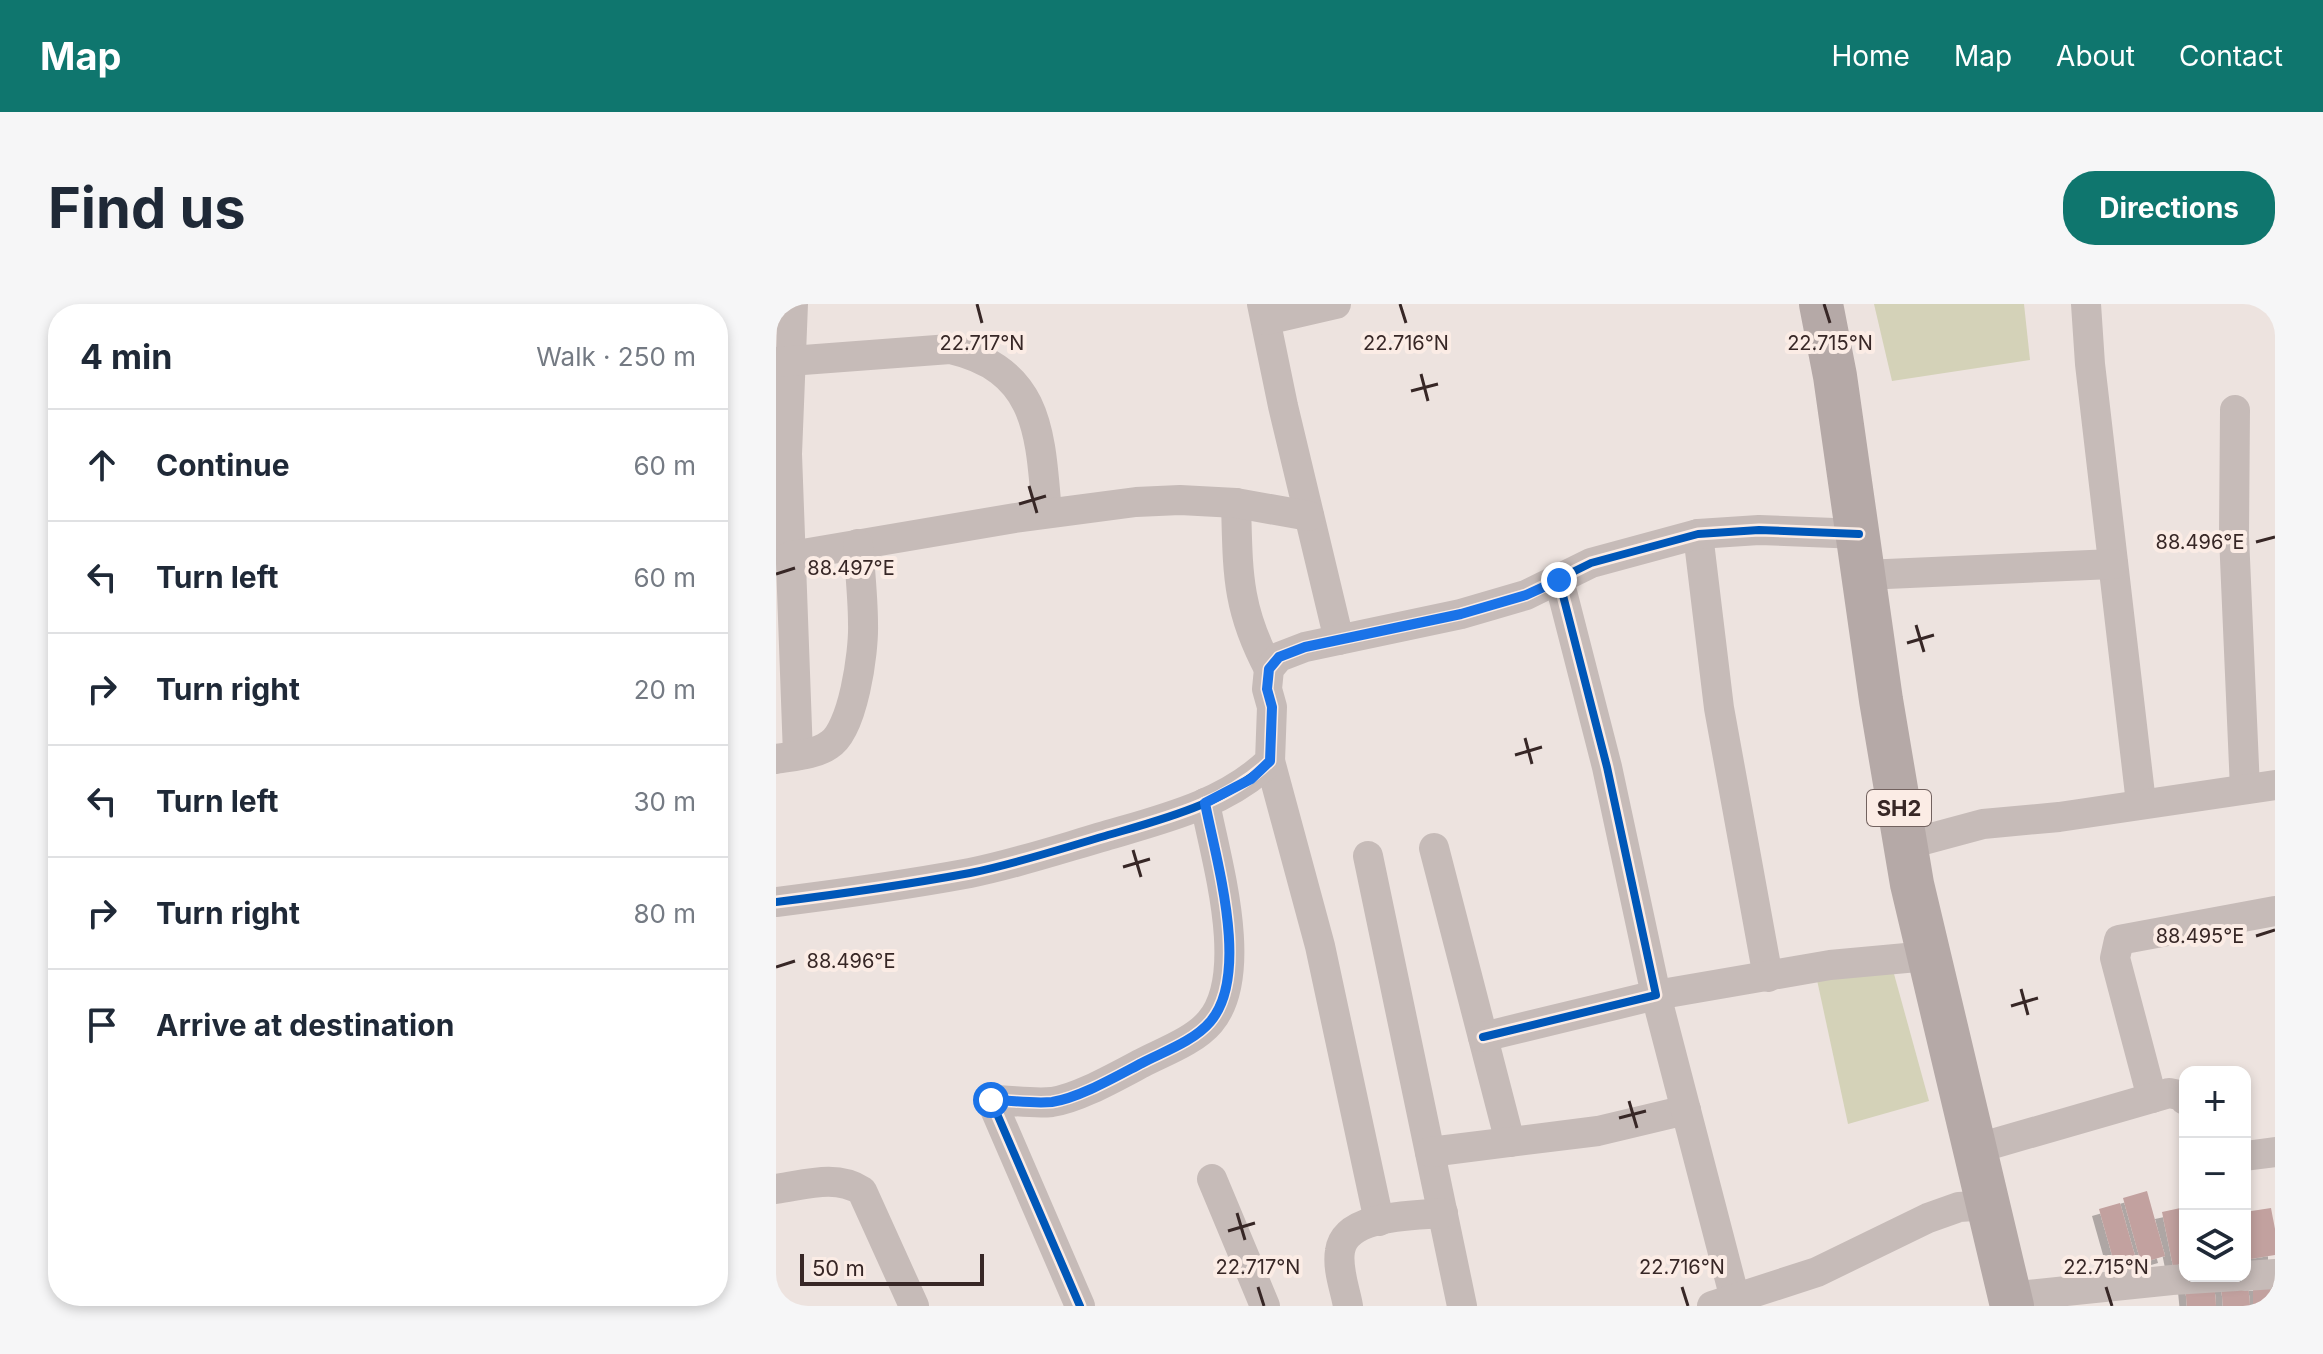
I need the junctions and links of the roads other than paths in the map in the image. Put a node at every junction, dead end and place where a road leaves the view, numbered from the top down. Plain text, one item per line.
1 (793, 304) edge
2 (1336, 304) edge
3 (1821, 304) edge
4 (2086, 304) edge
5 (1264, 312) edge
6 (784, 362) edge
7 (2235, 410) dead end
8 (1236, 503) junction
9 (1047, 513) junction
10 (1309, 516) junction
11 (1698, 534) junction
12 (858, 544) junction
13 (1861, 555) junction
14 (791, 556) junction
15 (2113, 564) junction
16 (1559, 580) junction
17 (1339, 640) junction
18 (1269, 669) junction
19 (787, 757) edge
20 (1270, 761) junction
21 (2275, 785) edge
22 (2245, 789) junction
23 (1205, 803) junction
24 (2141, 803) junction
25 (1905, 845) junction
26 (1434, 848) dead end
27 (1368, 856) dead end
28 (776, 902) edge
29 (2275, 911) edge
30 (1928, 956) junction
31 (1768, 977) junction
32 (1656, 995) junction
33 (1483, 1037) junction
34 (2179, 1095) edge
35 (2152, 1098) junction
36 (1686, 1110) junction
37 (1510, 1142) junction
38 (1975, 1149) junction
39 (1430, 1152) junction
40 (2275, 1152) edge
41 (2251, 1155) edge
42 (1212, 1179) dead end
43 (776, 1189) edge
44 (1989, 1205) junction
45 (1443, 1213) junction
46 (1379, 1221) junction
47 (2275, 1274) edge
48 (2251, 1276) edge
49 (2179, 1280) edge
50 (2010, 1301) edge
51 (1724, 1303) edge
52 (914, 1306) edge
53 (1080, 1306) edge
54 (1265, 1306) edge
55 (1348, 1306) edge
56 (1462, 1306) edge

1 - 6 street
2 - 5 street
3 - 13 main road, SH2
4 - 15 street
5 - 10 street
6 - 9 street
6 - 14 street
7 - 22 street
8 - 9 street
8 - 10 street
8 - 18 street
9 - 12 street
10 - 17 street
11 - 13 street
11 - 16 street
11 - 31 street
12 - 14 street
12 - 19 street
13 - 15 street
13 - 25 main road, SH2
14 - 19 street
15 - 24 street
16 - 17 street
16 - 32 street
17 - 18 street
18 - 20 street
20 - 23 street
20 - 46 street
21 - 22 street
22 - 24 street
23 - 28 street
23 - 53 street
24 - 25 street
25 - 30 main road, SH2
26 - 33 street
27 - 39 street
29 - 35 street
30 - 31 street
30 - 38 main road, SH2
31 - 32 street
32 - 33 street
32 - 36 street
33 - 37 street
34 - 35 street
35 - 38 street
36 - 37 street
36 - 51 street
37 - 39 street
38 - 44 main road, SH2
39 - 45 street
40 - 41 street
42 - 54 street
43 - 52 street
44 - 50 main road, SH2
44 - 51 street
45 - 46 street
45 - 56 street
46 - 55 street
47 - 48 street
49 - 50 street

